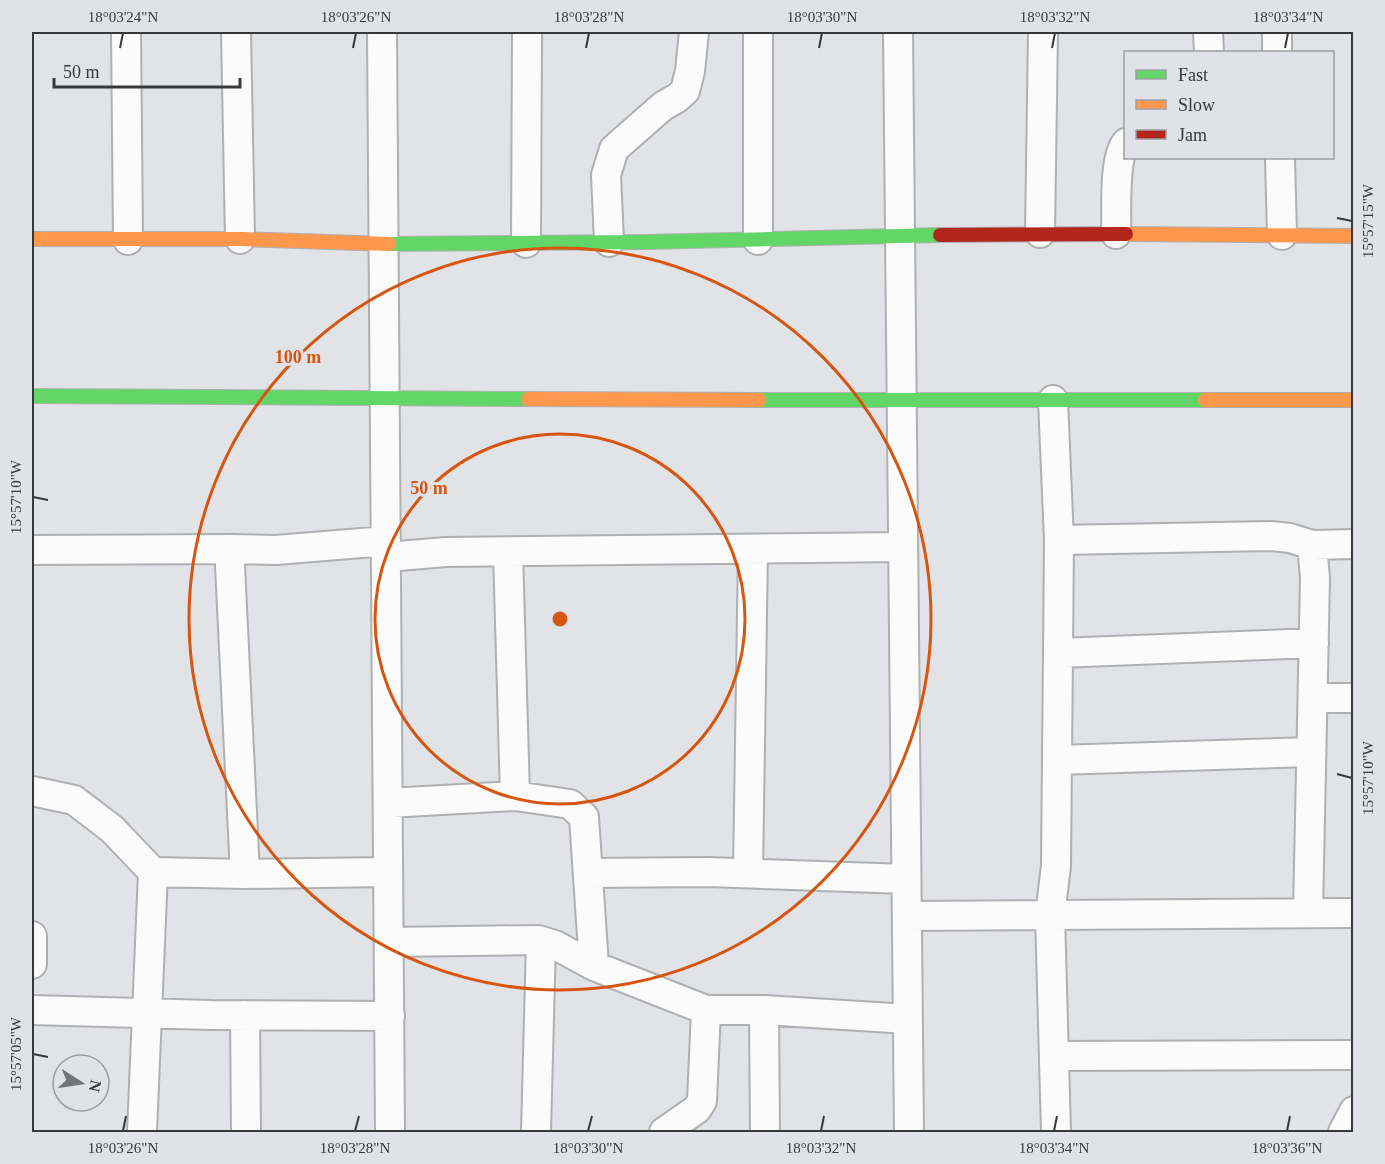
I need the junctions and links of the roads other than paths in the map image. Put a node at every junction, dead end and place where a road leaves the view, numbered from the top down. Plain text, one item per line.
1 (126, 32) edge
2 (236, 32) edge
3 (382, 32) edge
4 (528, 32) edge
5 (694, 32) edge
6 (758, 32) edge
7 (898, 32) edge
8 (1043, 32) edge
9 (1208, 32) edge
10 (1277, 32) edge
11 (1209, 51) edge
12 (1278, 51) edge
13 (1124, 144) edge
14 (1280, 159) edge
15 (1040, 233) junction
16 (1116, 234) junction
17 (1282, 235) junction
18 (1353, 236) edge
19 (899, 237) junction
20 (32, 239) edge
21 (240, 239) junction
22 (128, 240) junction
23 (758, 240) junction
24 (609, 242) junction
25 (526, 243) junction
26 (384, 244) junction
27 (32, 396) edge
28 (385, 398) junction
29 (1053, 400) junction
30 (1353, 400) edge
31 (902, 401) junction
32 (1059, 540) junction
33 (1353, 544) edge
34 (1312, 545) junction
35 (903, 547) junction
36 (232, 549) junction
37 (386, 549) junction
38 (753, 549) junction
39 (32, 550) edge
40 (508, 552) junction
41 (1314, 643) junction
42 (1058, 653) junction
43 (1312, 698) junction
44 (1353, 698) edge
45 (1311, 752) junction
46 (1057, 760) junction
47 (32, 791) edge
48 (515, 796) junction
49 (388, 803) junction
50 (153, 872) junction
51 (388, 872) junction
52 (588, 873) junction
53 (748, 873) junction
54 (245, 874) junction
55 (906, 879) junction
56 (1308, 913) junction
57 (1353, 913) edge
58 (1050, 915) junction
59 (907, 916) junction
60 (32, 936) edge
61 (541, 941) junction
62 (389, 942) junction
63 (32, 964) edge
64 (594, 966) junction
65 (32, 1010) edge
66 (706, 1010) junction
67 (764, 1010) junction
68 (147, 1012) junction
69 (245, 1015) junction
70 (390, 1016) junction
71 (908, 1019) junction
72 (1353, 1055) edge
73 (1054, 1056) junction
74 (1353, 1110) edge
75 (142, 1132) edge
76 (246, 1132) edge
77 (390, 1132) edge
78 (536, 1132) edge
79 (664, 1132) edge
80 (765, 1132) edge
81 (909, 1132) edge
82 (1056, 1132) edge
83 (1343, 1132) edge

1 - 22 street
2 - 21 street
3 - 26 street
4 - 25 street
5 - 24 street
6 - 23 street
7 - 19 street
8 - 15 street
9 - 11 street
10 - 12 street
13 - 16 street
14 - 17 street
15 - 16 street
15 - 19 street
16 - 17 street
17 - 18 street
19 - 23 street
19 - 31 street
20 - 22 street
21 - 22 street
21 - 26 street
23 - 24 street
24 - 25 street
25 - 26 street
26 - 28 street
27 - 28 street
28 - 31 street
28 - 37 street
29 - 30 street
29 - 31 street
29 - 32 street
31 - 35 street
32 - 34 street
32 - 42 street
33 - 34 street
34 - 41 street
35 - 38 street
35 - 55 street
36 - 37 street
36 - 39 street
36 - 54 street
37 - 40 street
37 - 49 street
38 - 40 street
38 - 53 street
40 - 48 street
41 - 42 street
41 - 43 street
42 - 46 street
43 - 44 street
43 - 45 street
45 - 46 street
45 - 56 street
46 - 58 street
47 - 50 street
48 - 49 street
48 - 52 street
49 - 51 street
50 - 54 street
50 - 68 street
51 - 54 street
51 - 62 street
52 - 53 street
52 - 64 street
53 - 55 street
55 - 59 street
56 - 57 street
56 - 58 street
58 - 59 street
58 - 73 street
59 - 71 street
60 - 63 street
61 - 62 street
61 - 64 street
61 - 78 street
62 - 70 street
64 - 66 street
65 - 68 street
66 - 67 street
66 - 79 street
67 - 71 street
67 - 80 street
68 - 69 street
68 - 75 street
69 - 70 street
69 - 76 street
70 - 77 street
71 - 81 street
72 - 73 street
73 - 82 street
74 - 83 street

